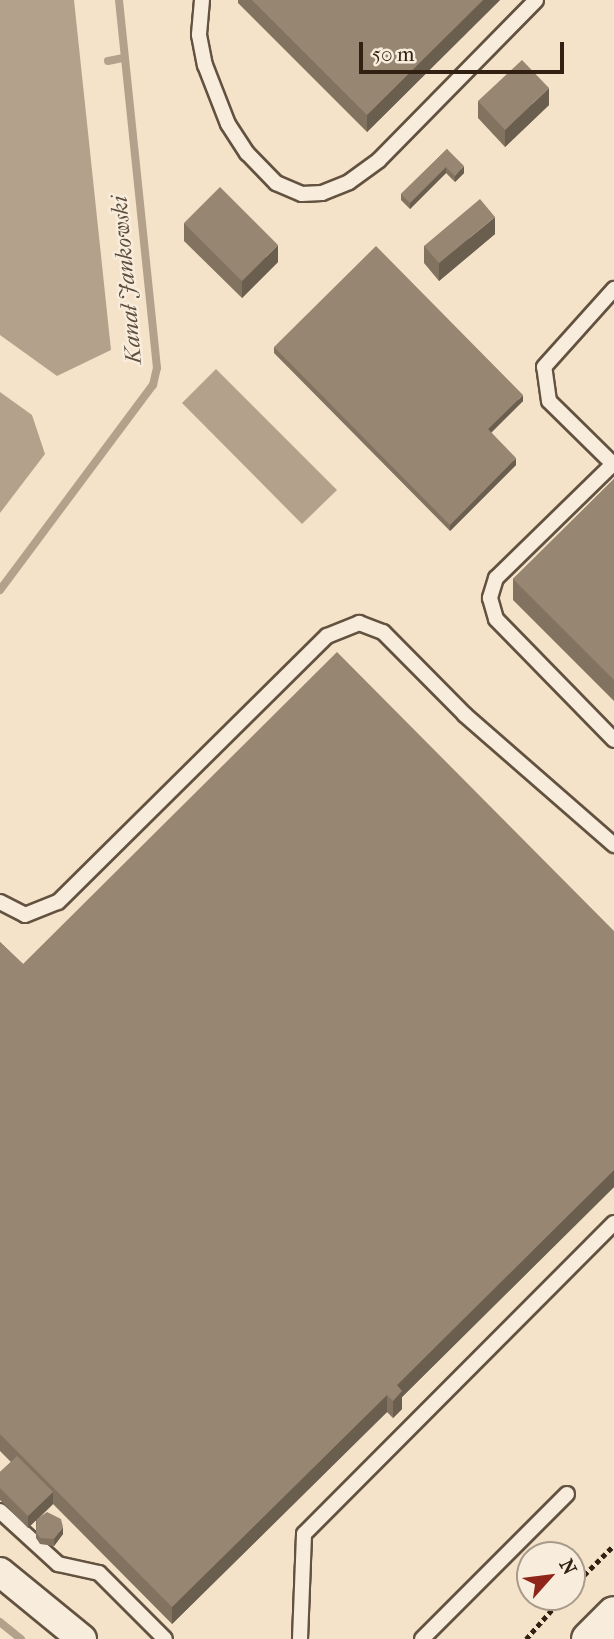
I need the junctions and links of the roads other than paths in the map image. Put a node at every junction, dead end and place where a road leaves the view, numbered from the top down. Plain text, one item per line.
1 (202, 0) edge
2 (536, 0) edge
3 (614, 289) edge
4 (613, 463) edge
5 (614, 740) edge
6 (614, 845) edge
7 (0, 902) edge
8 (614, 1223) edge
9 (567, 1494) dead end
10 (0, 1511) edge
11 (0, 1572) edge
12 (614, 1614) edge
13 (82, 1639) edge
14 (165, 1639) edge
15 (300, 1639) edge
16 (422, 1639) edge
17 (589, 1639) edge

1 - 2 lane
3 - 4 lane
4 - 5 lane
6 - 7 lane
8 - 15 lane
9 - 16 lane
10 - 14 lane
11 - 13 street
12 - 17 street

